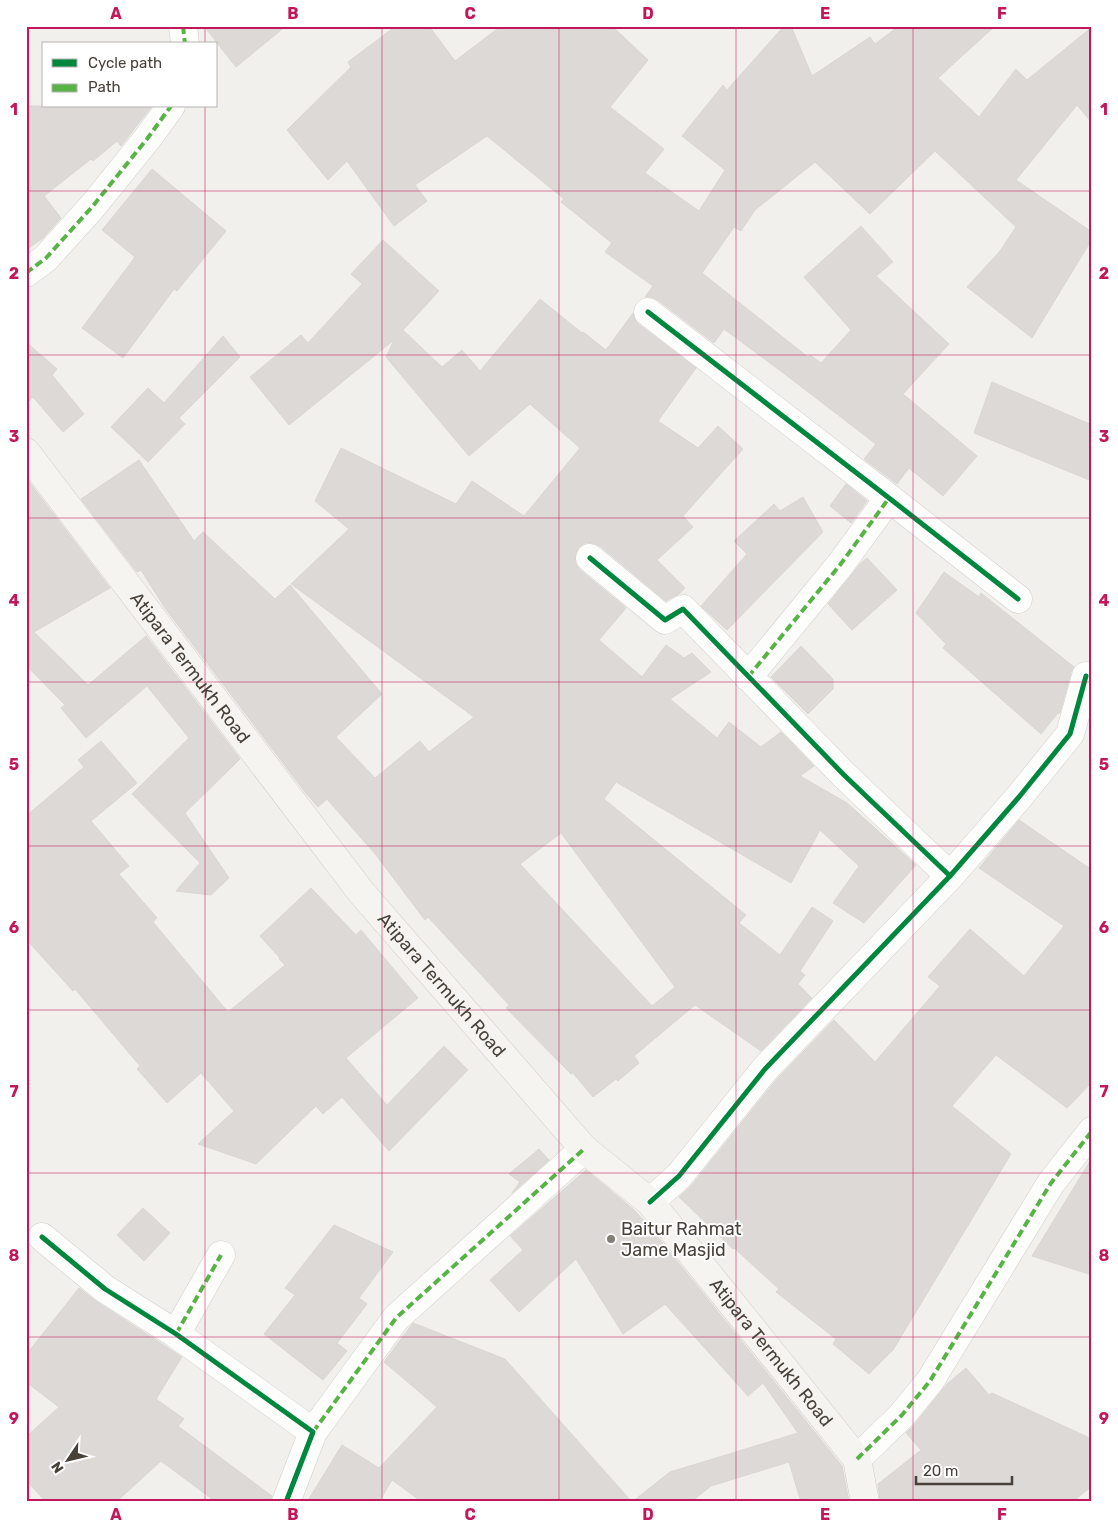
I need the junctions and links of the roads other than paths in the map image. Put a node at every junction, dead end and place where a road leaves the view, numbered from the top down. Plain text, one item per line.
1 (183, 26) edge
2 (185, 42) edge
3 (170, 108) edge
4 (26, 273) edge
5 (648, 312) dead end
6 (26, 452) edge
7 (889, 498) junction
8 (590, 558) dead end
9 (1018, 599) dead end
10 (1086, 676) dead end
11 (748, 677) junction
12 (950, 876) junction
13 (1092, 1131) edge
14 (584, 1149) junction
15 (650, 1202) junction
16 (42, 1237) dead end
17 (221, 1255) dead end
18 (176, 1334) junction
19 (313, 1432) junction
20 (857, 1459) junction
21 (286, 1502) edge
22 (865, 1502) edge

1 - 2 street
3 - 4 street
5 - 7 street
6 - 14 main road, Atipara Termukh Road
7 - 9 street
7 - 11 street
8 - 11 street
10 - 12 street
11 - 12 street
12 - 15 street
13 - 20 street
14 - 15 main road, Atipara Termukh Road
14 - 19 street
15 - 20 main road, Atipara Termukh Road
16 - 18 street
17 - 18 street
18 - 19 street
19 - 21 street
20 - 22 main road, Atipara Termukh Road

